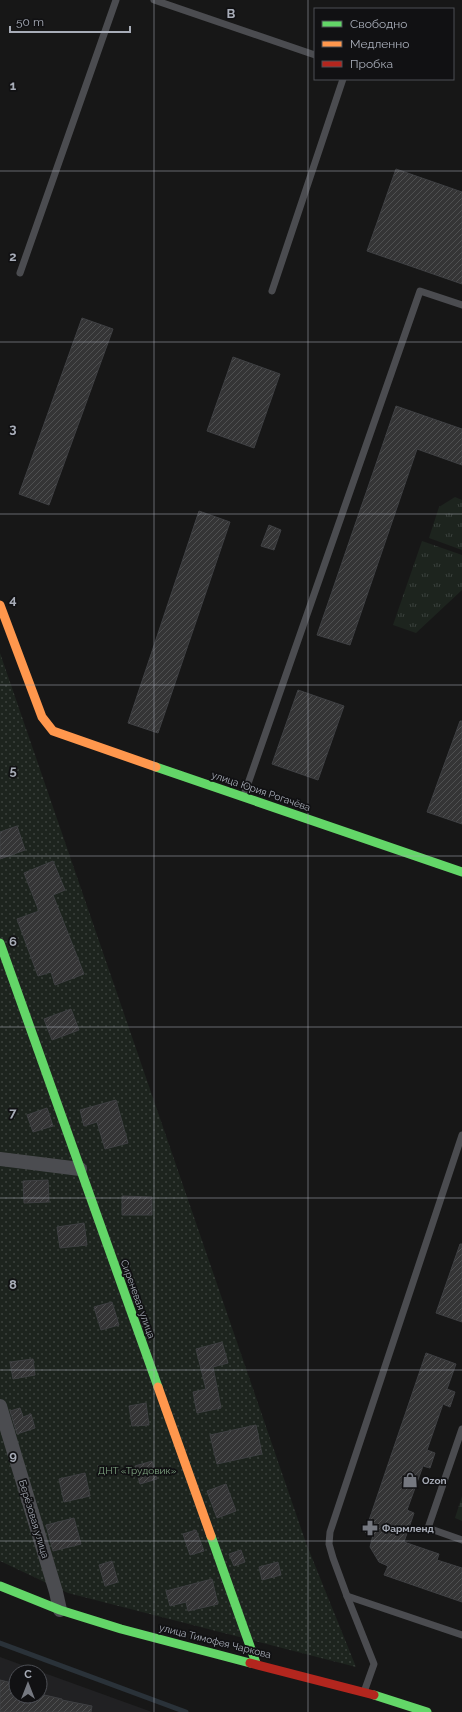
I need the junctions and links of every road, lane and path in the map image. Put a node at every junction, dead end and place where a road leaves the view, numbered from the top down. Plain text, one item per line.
1 (116, 0) edge
2 (154, 0) edge
3 (314, 55) edge
4 (344, 80) edge
5 (20, 273) dead end
6 (272, 292) dead end
7 (462, 305) edge
8 (0, 605) edge
9 (244, 796) junction
10 (462, 872) edge
11 (0, 943) edge
12 (462, 1135) edge
13 (0, 1159) edge
14 (80, 1169) junction
15 (0, 1406) edge
16 (462, 1429) edge
17 (462, 1540) edge
18 (0, 1586) edge
19 (346, 1596) junction
20 (60, 1610) junction
21 (462, 1634) edge
22 (256, 1663) junction
23 (364, 1692) junction
24 (427, 1712) edge

1 - 5 lane
2 - 3 lane
4 - 6 lane
7 - 9 lane
8 - 9 street, улица Юрия Рогачёва
9 - 10 street, улица Юрия Рогачёва
11 - 14 street, Сиреневая улица
12 - 19 lane
13 - 14 street
14 - 22 street, Сиреневая улица
15 - 20 street, Берёзовая улица
16 - 17 lane
18 - 20 street, улица Тимофея Чаркова
19 - 21 lane
19 - 23 lane
20 - 22 street, улица Тимофея Чаркова
22 - 23 street, улица Тимофея Чаркова
23 - 24 street, улица Тимофея Чаркова

